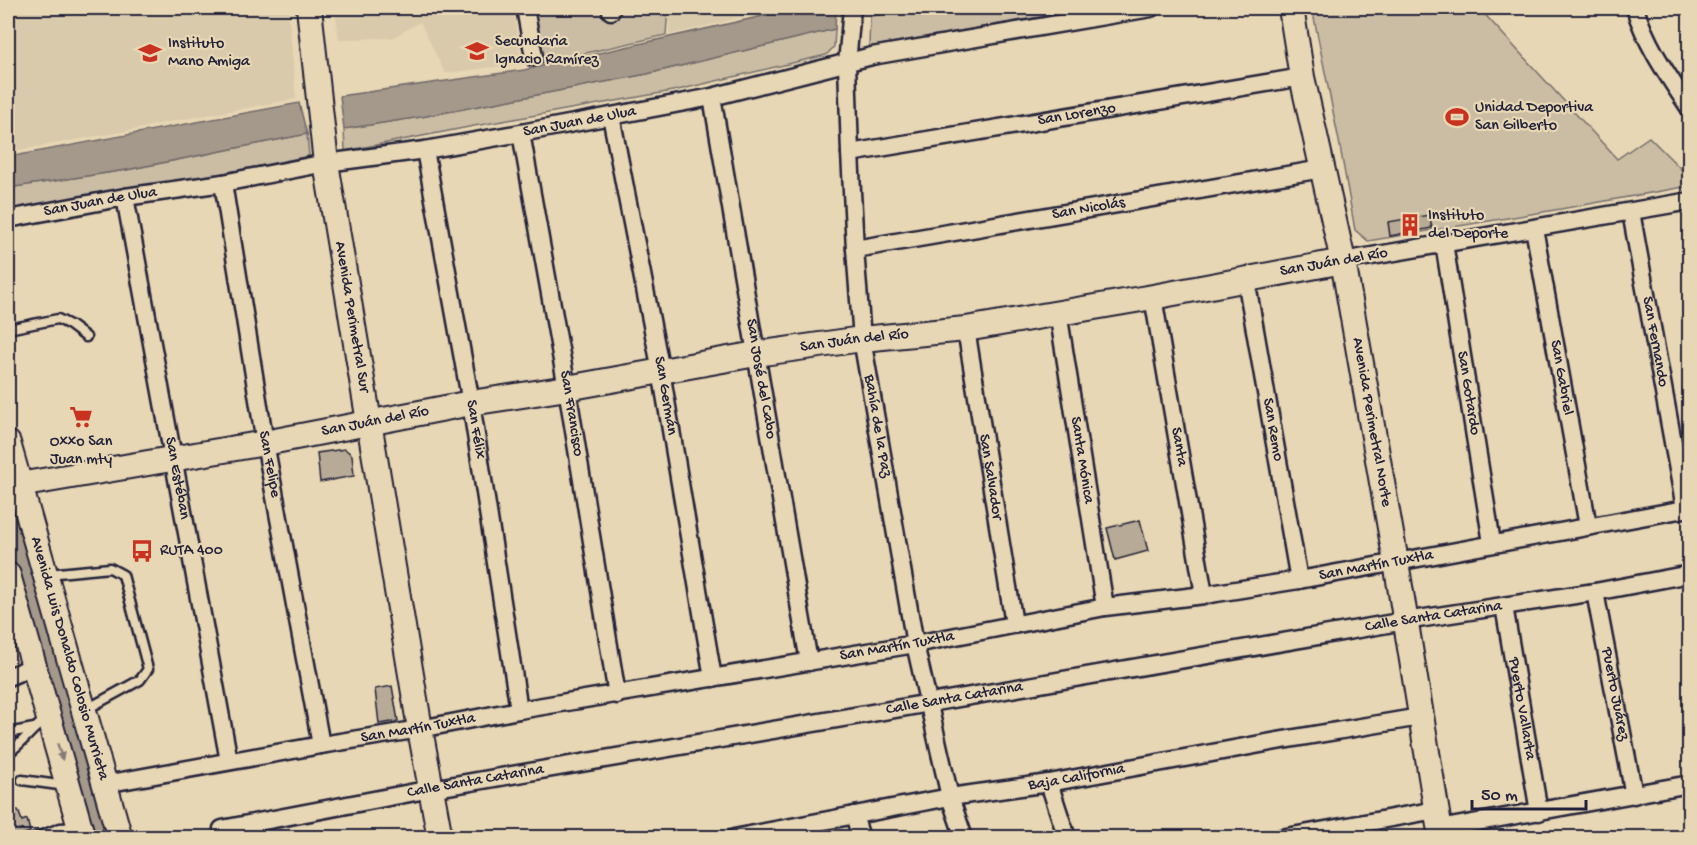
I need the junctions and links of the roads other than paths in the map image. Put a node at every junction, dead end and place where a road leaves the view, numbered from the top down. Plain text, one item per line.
1 (309, 8) edge
2 (525, 8) edge
3 (852, 8) edge
4 (1150, 8) edge
5 (1291, 8) edge
6 (1635, 8) edge
7 (534, 57) dead end
8 (847, 63) junction
9 (1302, 77) junction
10 (712, 97) junction
11 (1689, 109) edge
12 (611, 116) junction
13 (521, 133) junction
14 (425, 150) junction
15 (849, 153) junction
16 (326, 163) junction
17 (1322, 169) junction
18 (223, 183) junction
19 (125, 197) junction
20 (1689, 201) edge
21 (1631, 212) junction
22 (8, 219) edge
23 (1534, 228) junction
24 (1444, 243) junction
25 (855, 249) junction
26 (1343, 261) junction
27 (1246, 279) junction
28 (1153, 297) junction
29 (1058, 312) junction
30 (8, 329) edge
31 (966, 329) junction
32 (86, 337) dead end
33 (862, 339) junction
34 (756, 354) junction
35 (661, 371) junction
36 (567, 388) junction
37 (471, 403) junction
38 (369, 423) junction
39 (265, 443) junction
40 (173, 457) junction
41 (10, 465) edge
42 (1687, 508) edge
43 (1588, 526) junction
44 (1492, 543) junction
45 (1396, 562) junction
46 (45, 574) junction
47 (8, 575) edge
48 (1689, 575) edge
49 (1299, 579) junction
50 (1595, 592) junction
51 (1204, 595) junction
52 (1504, 606) junction
53 (1105, 608) junction
54 (1405, 621) junction
55 (1014, 624) junction
56 (915, 644) junction
57 (809, 662) junction
58 (34, 666) junction
59 (8, 677) edge
60 (713, 678) junction
61 (617, 695) junction
62 (929, 704) junction
63 (519, 710) junction
64 (84, 711) junction
65 (1420, 717) junction
66 (42, 723) junction
67 (420, 729) junction
68 (8, 733) edge
69 (321, 745) junction
70 (12, 750) dead end
71 (230, 761) junction
72 (22, 780) dead end
73 (1049, 783) junction
74 (105, 784) junction
75 (1689, 784) edge
76 (70, 787) junction
77 (432, 789) junction
78 (1634, 795) junction
79 (950, 797) junction
80 (1539, 812) junction
81 (854, 814) junction
82 (1439, 825) edge
83 (222, 829) dead end
84 (82, 832) edge
85 (1341, 832) edge
86 (56, 834) edge
87 (760, 836) edge
88 (35, 837) edge
89 (120, 837) edge
90 (440, 837) edge
91 (734, 837) edge
92 (861, 837) edge
93 (964, 837) edge
94 (1067, 837) edge
95 (1281, 837) edge

1 - 16 street, Avenida Perimetral Sur
2 - 7 street
3 - 8 street, Bahía de la Paz
4 - 8 street, San Juan de Ulua
5 - 9 street, Avenida Perimetral Norte
6 - 11 street
8 - 10 street, San Juan de Ulua
8 - 15 street, Bahía de la Paz
9 - 15 street, San Lorenzo
9 - 17 street, Avenida Perimetral Norte
10 - 12 street, San Juan de Ulua
10 - 34 street, San José del Cabo
12 - 13 street, San Juan de Ulua
12 - 35 street, San Germán
13 - 14 street, San Juan de Ulua
13 - 36 street, San Francisco
14 - 16 street, San Juan de Ulua
14 - 37 street, San Félix
15 - 25 street, Bahía de la Paz
16 - 18 street, San Juan de Ulua
16 - 38 street, Avenida Perimetral Sur
17 - 25 street, San Nicolás
17 - 26 street, Avenida Perimetral Norte
18 - 19 street, San Juan de Ulua
18 - 39 street, San Felipe
19 - 22 street, San Juan de Ulua
19 - 40 street, San Estéban
20 - 21 street, San Juán del Río
21 - 23 street, San Juán del Río
21 - 42 street, San Fernando
23 - 24 street, San Juán del Río
23 - 43 street, San Gabriel
24 - 26 street, San Juán del Río
24 - 44 street, San Gotardo
25 - 33 street, Bahía de la Paz
26 - 27 street, San Juán del Río
26 - 45 street, Avenida Perimetral Norte
27 - 28 street, San Juán del Río
27 - 49 street, San Remo
28 - 29 street, San Juán del Río
28 - 51 street, Santa
29 - 31 street, San Juán del Río
29 - 53 street, Santa Mónica
30 - 32 lane
31 - 33 street, San Juán del Río
31 - 55 street, San Salvador
33 - 34 street, San Juán del Río
33 - 56 street, Bahía de la Paz
34 - 35 street, San Juán del Río
34 - 57 street, San José del Cabo
35 - 36 street, San Juán del Río
35 - 60 street, San Germán
36 - 37 street, San Juán del Río
36 - 61 street, San Francisco
37 - 38 street, San Juán del Río
37 - 63 street, San Félix
38 - 39 street, San Juán del Río
38 - 67 street, Avenida Perimetral Sur
39 - 40 street, San Juán del Río
39 - 69 street, San Felipe
40 - 41 street, San Juán del Río
40 - 71 street, San Estéban
41 - 46 street, Avenida Luis Donaldo Colosio Murrieta
42 - 43 street, San Martín Tuxtla
43 - 44 street, San Martín Tuxtla
44 - 45 street, San Martín Tuxtla
45 - 49 street, San Martín Tuxtla
45 - 54 street, Avenida Perimetral Norte
46 - 64 street, Avenida Luis Donaldo Colosio Murrieta
46 - 64 lane
47 - 58 street
48 - 50 street, Calle Santa Catarina
49 - 51 street, San Martín Tuxtla
50 - 52 street, Calle Santa Catarina
50 - 78 street, Puerto Juárez
51 - 53 street, San Martín Tuxtla
52 - 54 street, Calle Santa Catarina
52 - 80 street, Puerto Vallarta
53 - 55 street, San Martín Tuxtla
54 - 62 street, Calle Santa Catarina
54 - 65 street, Avenida Perimetral Norte
55 - 56 street, San Martín Tuxtla
56 - 57 street, San Martín Tuxtla
56 - 62 street, Bahía de la Paz
57 - 60 street, San Martín Tuxtla
58 - 59 street
58 - 66 street
60 - 61 street, San Martín Tuxtla
61 - 63 street, San Martín Tuxtla
62 - 77 street, Calle Santa Catarina
62 - 79 street, Bahía de la Paz
63 - 67 street, San Martín Tuxtla
64 - 74 street, Avenida Luis Donaldo Colosio Murrieta
65 - 73 street, Baja California
65 - 82 street, Avenida Perimetral Norte
66 - 68 lane
66 - 70 lane
66 -> 76 street
67 - 69 street, San Martín Tuxtla
67 - 77 street, Avenida Perimetral Sur
69 - 71 street, San Martín Tuxtla
71 - 74 street, San Martín Tuxtla
72 - 76 lane
73 - 79 street, Baja California
73 - 94 street
74 - 89 street, Avenida Luis Donaldo Colosio Murrieta
75 - 78 street
76 - 84 street
77 - 83 street, Calle Santa Catarina
77 - 90 street, Avenida Perimetral Sur
78 - 80 street
79 - 81 street, Baja California
79 - 93 street, Bahía de la Paz
80 - 82 street
81 - 87 street, Baja California
81 - 92 street
82 - 85 street
84 - 86 lane
85 - 95 street
86 - 88 lane
87 - 91 street, Baja California

